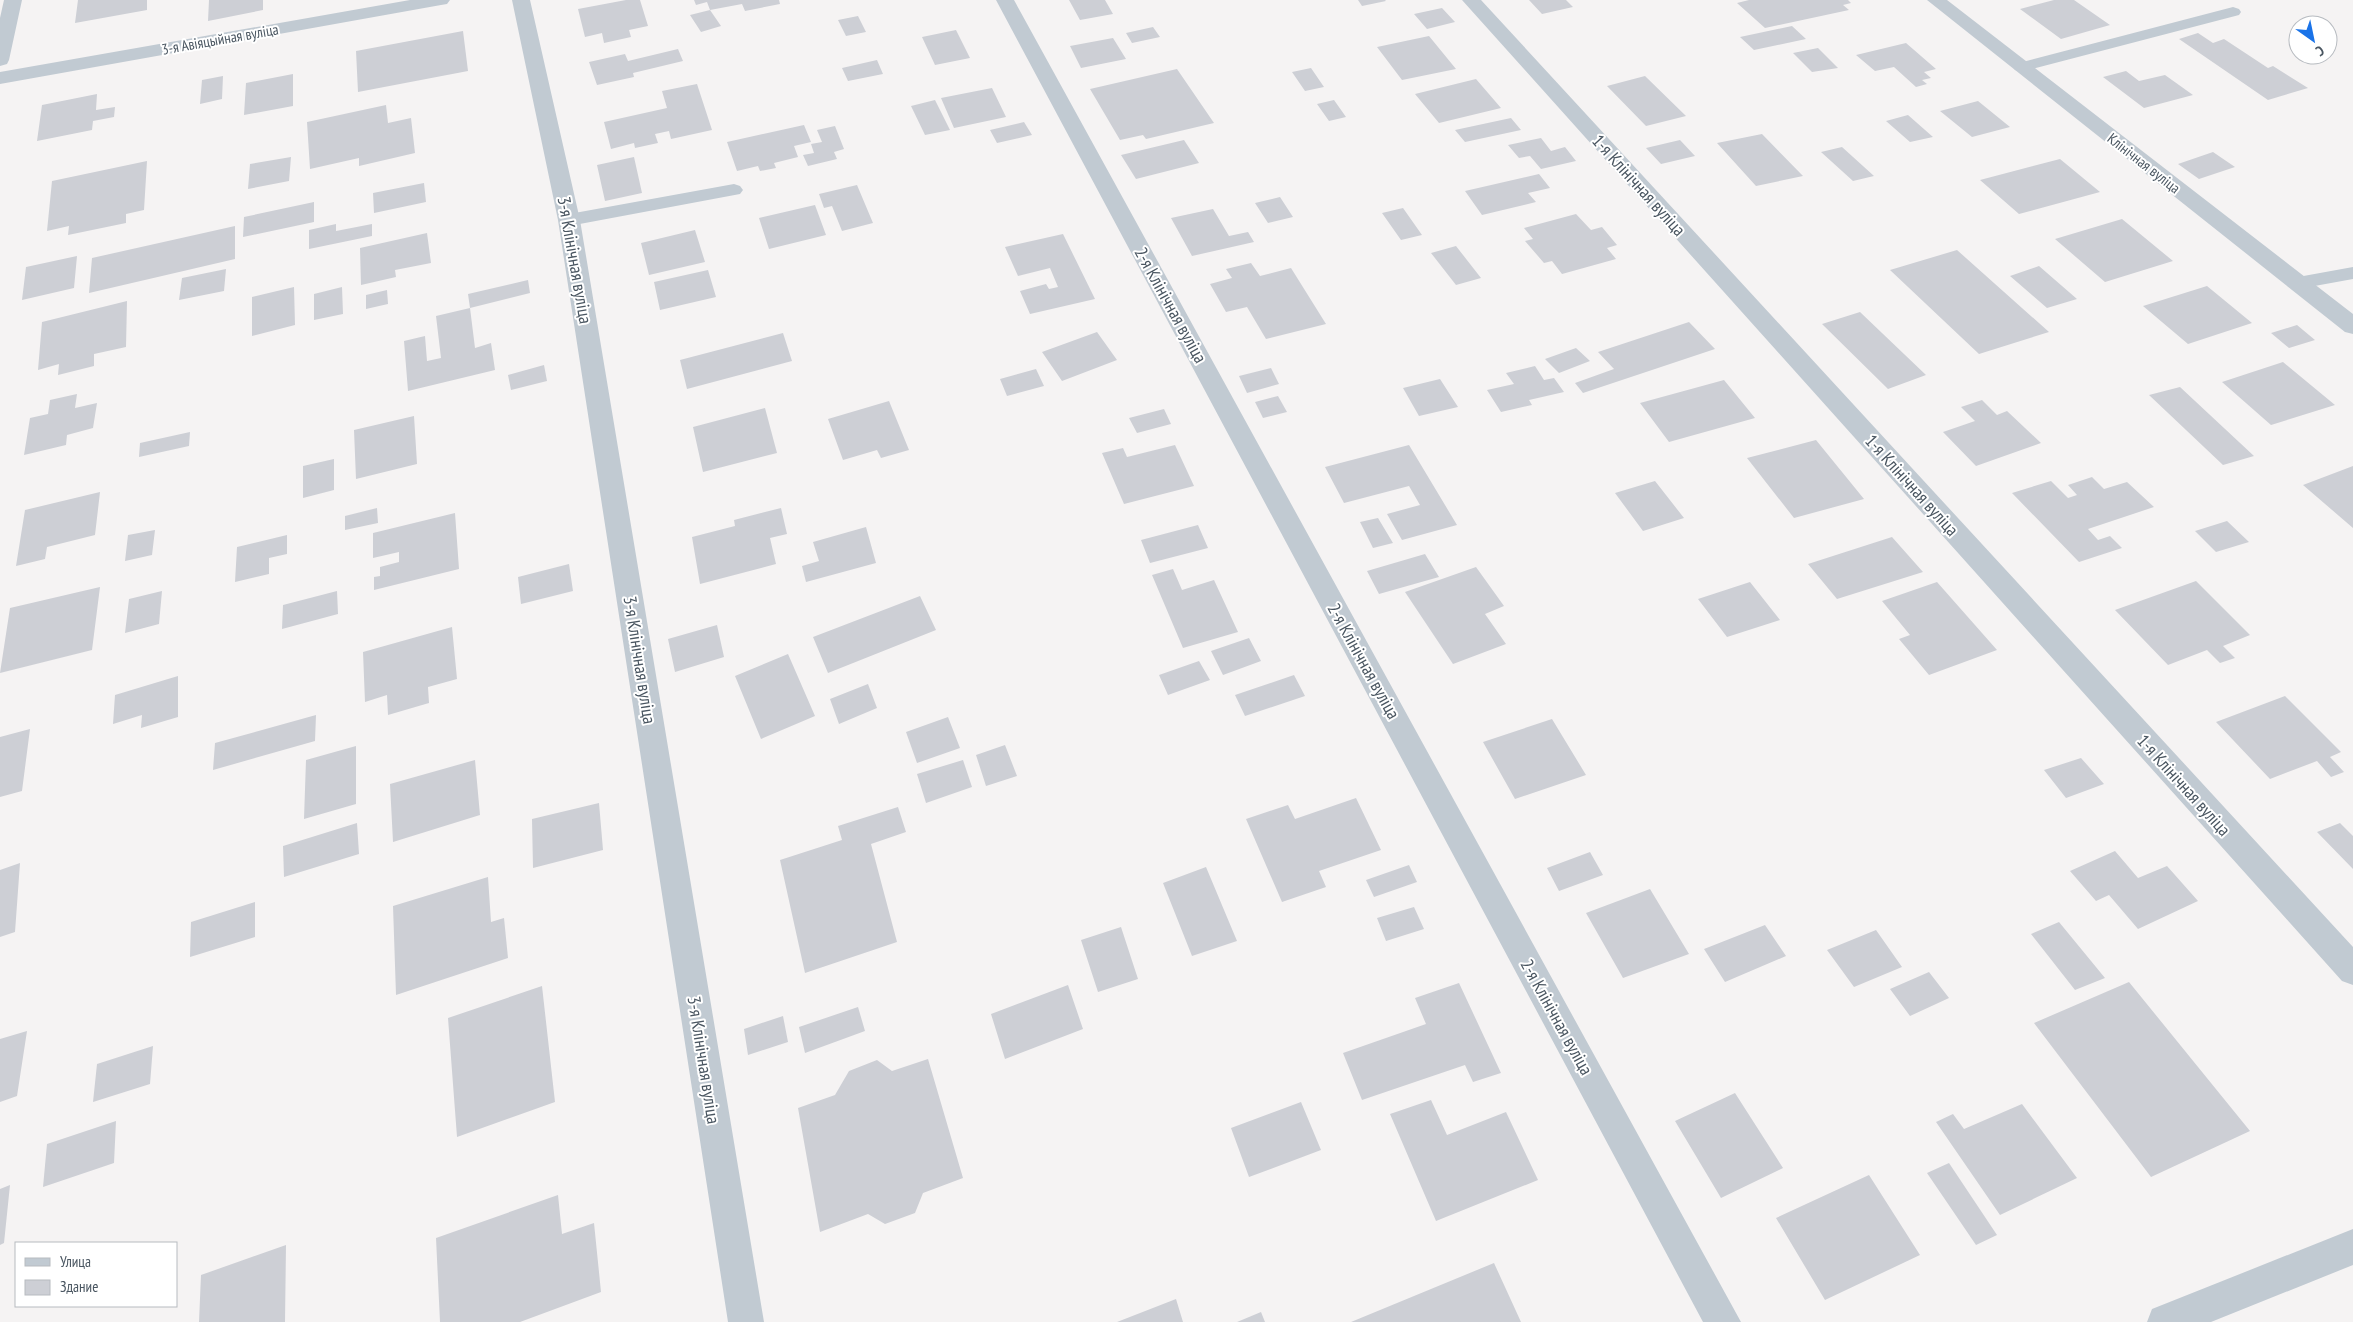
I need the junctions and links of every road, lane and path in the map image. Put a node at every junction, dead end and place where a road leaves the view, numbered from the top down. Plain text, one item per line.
1 (13, 0) edge
2 (441, 0) edge
3 (521, 0) edge
4 (1005, 0) edge
5 (1471, 0) edge
6 (1936, 0) edge
7 (2233, 12) dead end
8 (0, 60) edge
9 (2021, 67) junction
10 (0, 78) edge
11 (734, 190) dead end
12 (569, 220) junction
13 (2353, 273) edge
14 (2298, 283) junction
15 (2353, 326) edge
16 (2353, 970) edge
17 (2353, 1247) edge
18 (746, 1322) edge
19 (1723, 1322) edge
20 (2165, 1322) edge

1 - 8 street
2 - 10 street, 3-я Авіяцыйная вуліца
3 - 12 street, 3-я Клінічная вуліца
4 - 19 street, 2-я Клінічная вуліца
5 - 16 street, 1-я Клінічная вуліца
6 - 9 street, Клінічная вуліца
7 - 9 lane
9 - 14 street, Клінічная вуліца
11 - 12 lane
12 - 18 street, 3-я Клінічная вуліца
13 - 14 lane
14 - 15 street, Клінічная вуліца
17 - 20 street

